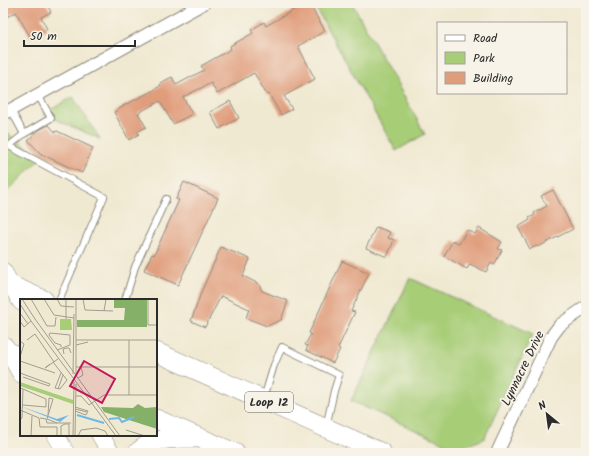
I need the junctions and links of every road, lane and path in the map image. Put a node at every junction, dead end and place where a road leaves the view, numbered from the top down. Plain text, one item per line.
1 (204, 3) edge
2 (38, 95) junction
3 (7, 112) edge
4 (24, 134) junction
5 (166, 199) dead end
6 (5, 281) edge
7 (42, 299) edge
8 (59, 299) edge
9 (125, 299) edge
10 (20, 301) edge
11 (586, 307) edge
12 (11, 349) edge
13 (157, 352) edge
14 (20, 372) edge
15 (264, 400) junction
16 (157, 419) edge
17 (326, 428) junction
18 (57, 436) edge
19 (101, 436) edge
20 (201, 438) junction
21 (66, 453) edge
22 (111, 453) edge
23 (137, 453) edge
24 (235, 453) edge
25 (382, 453) edge
26 (497, 453) edge

1 - 2 street
2 - 3 street
2 - 4 lane
3 - 4 lane
4 - 8 lane
5 - 9 lane
6 - 7 main road
6 - 10 main road
11 - 26 street, Lynnacre Drive
12 - 14 main road
13 - 15 main road, Loop 12
15 - 17 main road, Loop 12
15 - 17 lane
16 - 20 main road
17 - 25 main road, Loop 12
18 - 21 main road
19 - 22 main road
20 - 23 main road
20 - 24 main road

